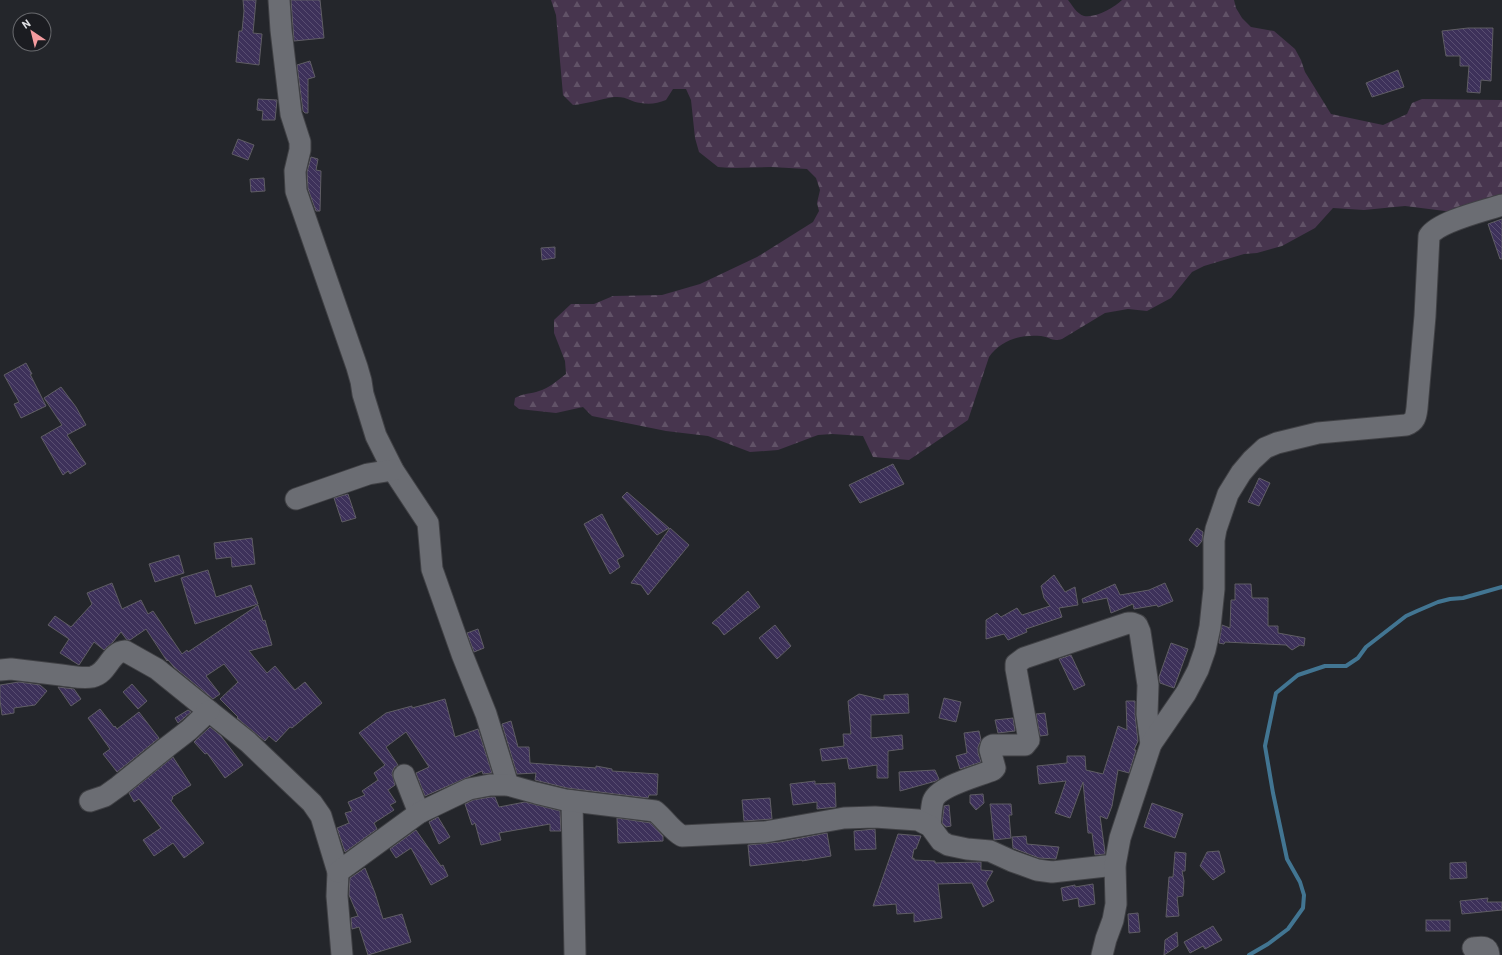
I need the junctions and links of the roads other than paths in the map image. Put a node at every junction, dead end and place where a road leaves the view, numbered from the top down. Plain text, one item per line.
1 (279, 0) edge
2 (1502, 205) edge
3 (393, 470) junction
4 (296, 499) dead end
5 (0, 670) edge
6 (209, 711) junction
7 (1151, 744) junction
8 (404, 775) dead end
9 (508, 785) junction
10 (90, 801) dead end
11 (572, 801) junction
12 (419, 812) junction
13 (930, 826) junction
14 (1114, 865) junction
15 (338, 872) junction
16 (342, 955) edge
17 (575, 955) edge
18 (1102, 955) edge

1 - 3 street
2 - 7 street
3 - 4 street
3 - 9 street
5 - 6 street
6 - 10 street
6 - 15 street
7 - 13 street
7 - 14 street
8 - 12 street
9 - 11 street
9 - 12 street
11 - 13 street
11 - 17 street
12 - 15 street
13 - 14 street
14 - 18 street
15 - 16 street

